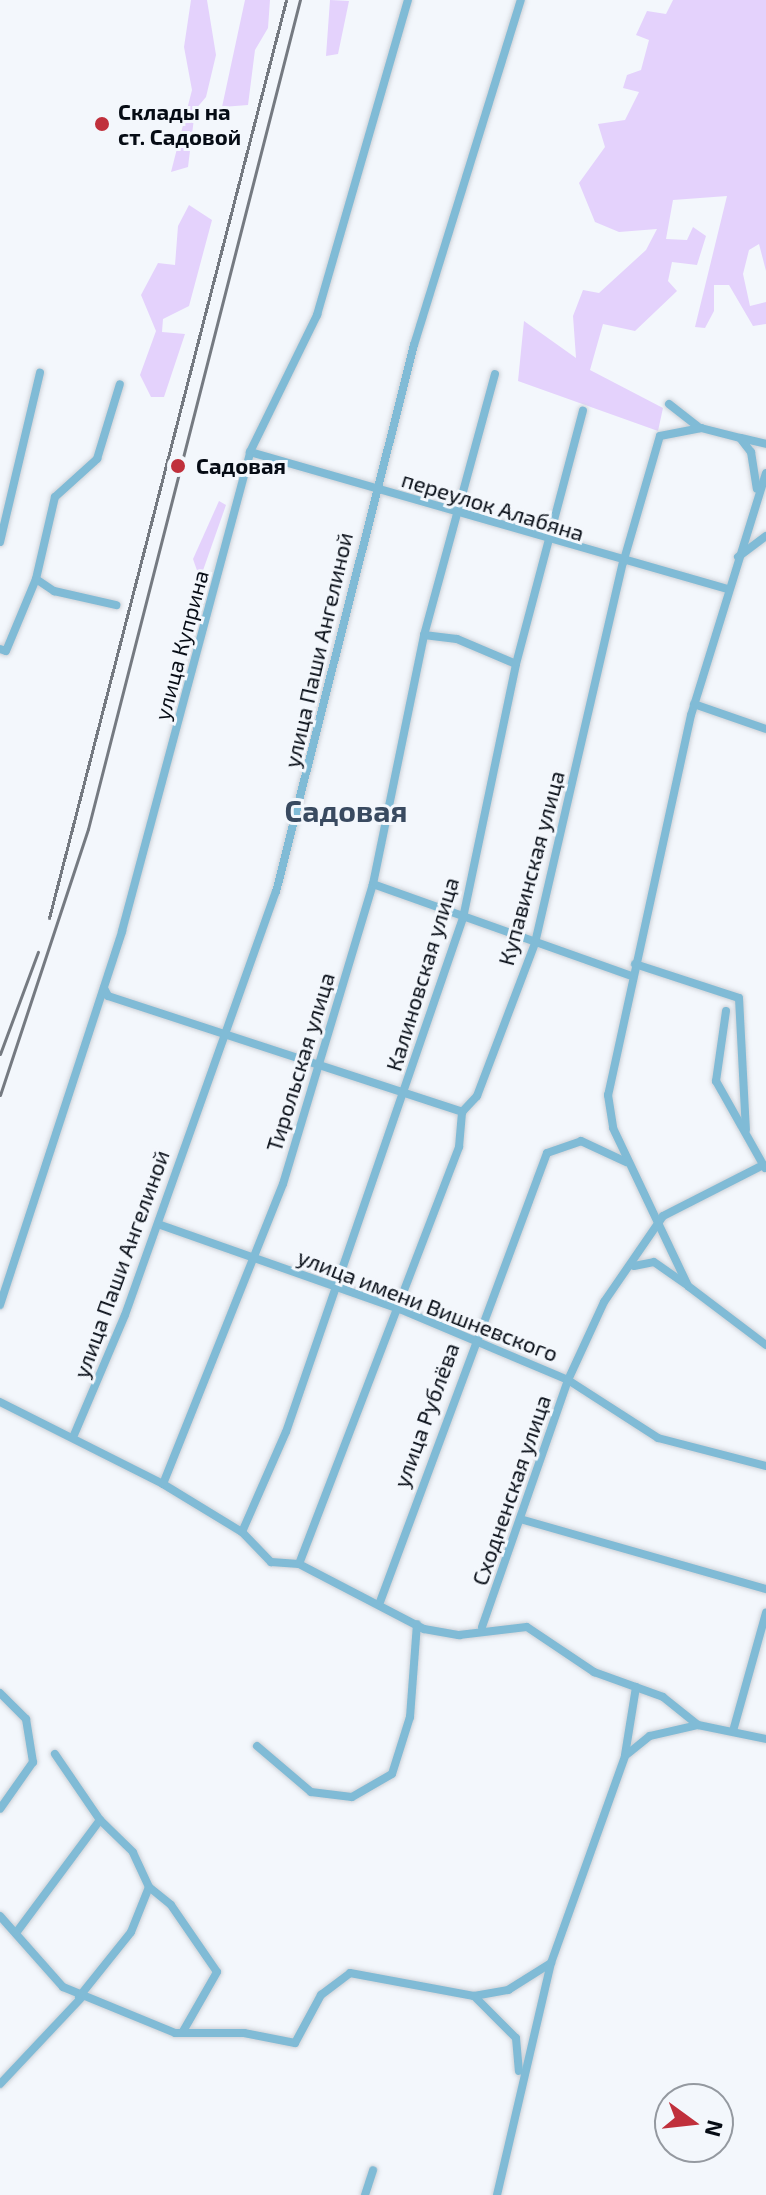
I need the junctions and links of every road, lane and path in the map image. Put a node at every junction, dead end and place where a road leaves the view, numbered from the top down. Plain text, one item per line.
1 (408, 0) edge
2 (521, 0) edge
3 (40, 373) dead end
4 (495, 374) dead end
5 (120, 384) dead end
6 (669, 404) dead end
7 (583, 411) dead end
8 (701, 428) junction
9 (740, 438) junction
10 (766, 444) edge
11 (250, 452) junction
12 (766, 473) edge
13 (375, 489) junction
14 (757, 489) junction
15 (455, 513) junction
16 (766, 536) edge
17 (0, 542) edge
18 (546, 542) junction
19 (737, 557) junction
20 (623, 563) junction
21 (36, 579) junction
22 (727, 589) junction
23 (116, 605) dead end
24 (424, 635) junction
25 (0, 649) edge
26 (516, 664) junction
27 (694, 704) junction
28 (766, 729) edge
29 (373, 884) junction
30 (463, 918) junction
31 (535, 943) junction
32 (635, 964) junction
33 (632, 976) junction
34 (104, 988) junction
35 (726, 1011) dead end
36 (226, 1031) junction
37 (316, 1065) junction
38 (406, 1088) junction
39 (742, 1104) junction
40 (731, 1110) junction
41 (462, 1112) junction
42 (746, 1130) junction
43 (630, 1166) junction
44 (765, 1168) edge
45 (158, 1224) junction
46 (659, 1230) junction
47 (258, 1259) junction
48 (633, 1266) junction
49 (334, 1286) junction
50 (688, 1286) junction
51 (0, 1305) edge
52 (400, 1309) junction
53 (473, 1340) junction
54 (766, 1345) edge
55 (568, 1380) junction
56 (0, 1402) edge
57 (74, 1435) junction
58 (766, 1466) edge
59 (163, 1484) junction
60 (520, 1519) junction
61 (242, 1532) junction
62 (299, 1564) junction
63 (766, 1589) edge
64 (380, 1602) junction
65 (766, 1613) edge
66 (417, 1624) junction
67 (482, 1627) junction
68 (636, 1687) junction
69 (0, 1693) edge
70 (633, 1723) junction
71 (698, 1725) junction
72 (733, 1731) junction
73 (650, 1736) junction
74 (766, 1739) edge
75 (257, 1746) dead end
76 (55, 1754) dead end
77 (625, 1756) junction
78 (0, 1809) edge
79 (100, 1820) junction
80 (149, 1887) junction
81 (0, 1916) edge
82 (16, 1933) junction
83 (551, 1963) junction
84 (474, 1996) junction
85 (80, 1997) junction
86 (182, 2033) junction
87 (519, 2080) junction
88 (0, 2084) edge
89 (373, 2170) dead end
90 (365, 2195) edge
91 (497, 2195) edge

1 - 11 street, улица Куприна
2 - 13 street, улица Паши Ангелиной
3 - 17 street
4 - 15 street, Тирольская улица
5 - 21 street
6 - 8 street
7 - 18 street, Калиновская улица
8 - 9 street
8 - 20 street, Купавинская улица
9 - 10 street
9 - 14 street
11 - 13 street, переулок Алабяна
11 - 34 street, улица Куприна
12 - 14 street
13 - 15 street, переулок Алабяна
13 - 36 street, улица Паши Ангелиной
14 - 19 street
15 - 18 street, переулок Алабяна
15 - 24 street, Тирольская улица
16 - 19 street
18 - 20 street, переулок Алабяна
18 - 26 street, Калиновская улица
19 - 22 street
20 - 22 street, переулок Алабяна
20 - 31 street, Купавинская улица
21 - 23 street
21 - 25 street
22 - 27 street
24 - 26 street
24 - 29 street, Тирольская улица
26 - 30 street, Калиновская улица
27 - 28 street
27 - 32 street
29 - 30 street
29 - 37 street, Тирольская улица
30 - 31 street
30 - 38 street, Калиновская улица
31 - 33 street
31 - 41 street, Купавинская улица
32 - 33 street
32 - 39 street
33 - 43 street
34 - 36 street
34 - 51 street, улица Куприна
35 - 40 street
36 - 37 street
36 - 45 street, улица Паши Ангелиной
37 - 38 street
37 - 47 street, Тирольская улица
38 - 41 street
38 - 49 street, Калиновская улица
39 - 40 street
39 - 42 street
40 - 42 street
41 - 52 street, Купавинская улица
42 - 44 street
43 - 46 street
43 - 53 street, улица Рублёва
44 - 46 street, Сходненская улица
45 - 47 street, улица имени Вишневского
45 - 57 street, улица Паши Ангелиной
46 - 48 street, Сходненская улица
46 - 50 street
47 - 49 street, улица имени Вишневского
47 - 59 street, Тирольская улица
48 - 50 street
48 - 55 street, Сходненская улица
49 - 52 street, улица имени Вишневского
49 - 61 street, Калиновская улица
50 - 54 street
52 - 53 street, улица имени Вишневского
52 - 62 street, Купавинская улица
53 - 55 street, улица имени Вишневского
53 - 64 street, улица Рублёва
55 - 58 street, улица имени Вишневского
55 - 60 street, Сходненская улица
56 - 57 street
57 - 59 street
59 - 61 street
60 - 63 street
60 - 67 street, Сходненская улица
61 - 62 street
62 - 64 street
64 - 66 street
65 - 72 street
66 - 67 street
66 - 75 street
67 - 68 street
68 - 70 street
68 - 71 street
69 - 78 street
70 - 73 street
70 - 77 street
71 - 72 street
71 - 73 street
72 - 74 street
73 - 77 street
76 - 79 street
77 - 83 street
79 - 80 street
79 - 82 street
80 - 85 street
80 - 86 street
81 - 82 street
82 - 85 street
83 - 84 street
83 - 87 street
84 - 86 street
84 - 87 street
85 - 86 street
85 - 88 street
87 - 91 street
89 - 90 street

